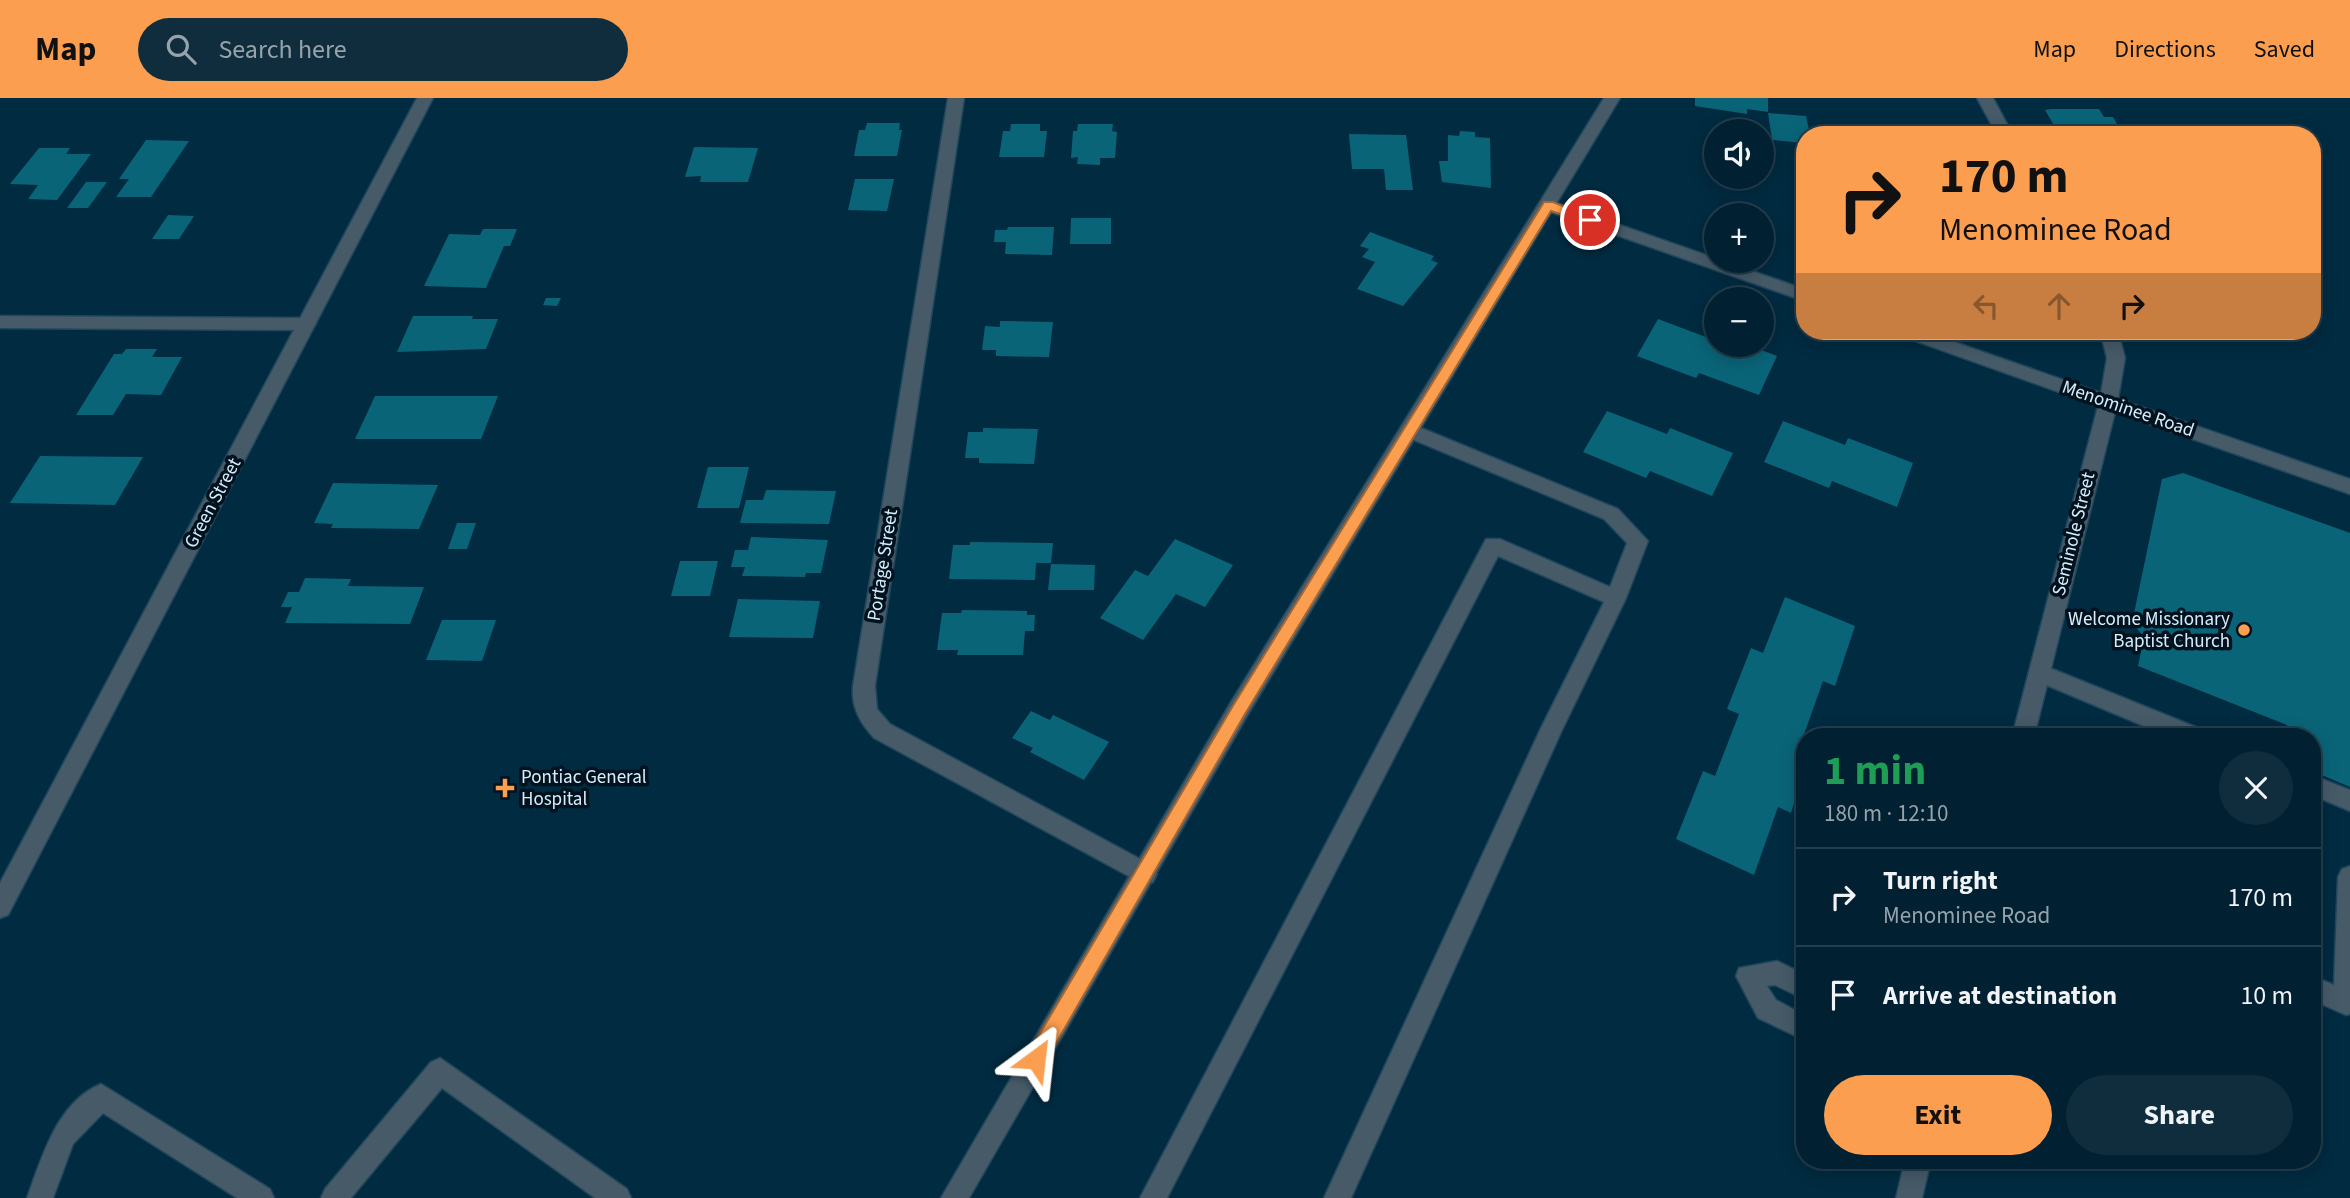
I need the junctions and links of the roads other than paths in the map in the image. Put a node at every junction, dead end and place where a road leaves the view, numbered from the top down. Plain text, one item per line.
1 (425, 98) edge
2 (956, 98) edge
3 (1612, 98) edge
4 (1985, 98) edge
5 (2000, 126) edge
6 (1548, 205) junction
7 (1796, 292) edge
8 (0, 322) edge
9 (307, 324) junction
10 (1931, 340) edge
11 (2111, 340) edge
12 (2108, 402) junction
13 (1409, 430) junction
14 (2350, 487) edge
15 (1616, 598) junction
16 (2039, 673) junction
17 (2026, 728) edge
18 (2173, 728) edge
19 (2321, 789) edge
20 (2350, 801) edge
21 (1145, 874) junction
22 (2350, 877) edge
23 (0, 907) edge
24 (1796, 983) edge
25 (2321, 992) edge
26 (1796, 1024) edge
27 (1916, 1169) edge
28 (40, 1198) edge
29 (261, 1198) edge
30 (334, 1198) edge
31 (618, 1198) edge
32 (954, 1198) edge
33 (1153, 1198) edge
34 (1336, 1198) edge
35 (1909, 1198) edge

1 - 9 street, Green Street
2 - 21 street, Portage Street
3 - 6 street
4 - 5 street
6 - 7 street
6 - 13 street
8 - 9 street
9 - 23 street, Green Street
10 - 12 street, Menominee Road
11 - 12 street, Seminole Street
12 - 14 street, Menominee Road
12 - 16 street, Seminole Street
13 - 15 street
13 - 21 street
15 - 33 street
15 - 34 street
16 - 17 street, Seminole Street
16 - 18 street
19 - 20 street
21 - 32 street
22 - 25 street
24 - 26 street
27 - 35 street
28 - 29 street
30 - 31 street

